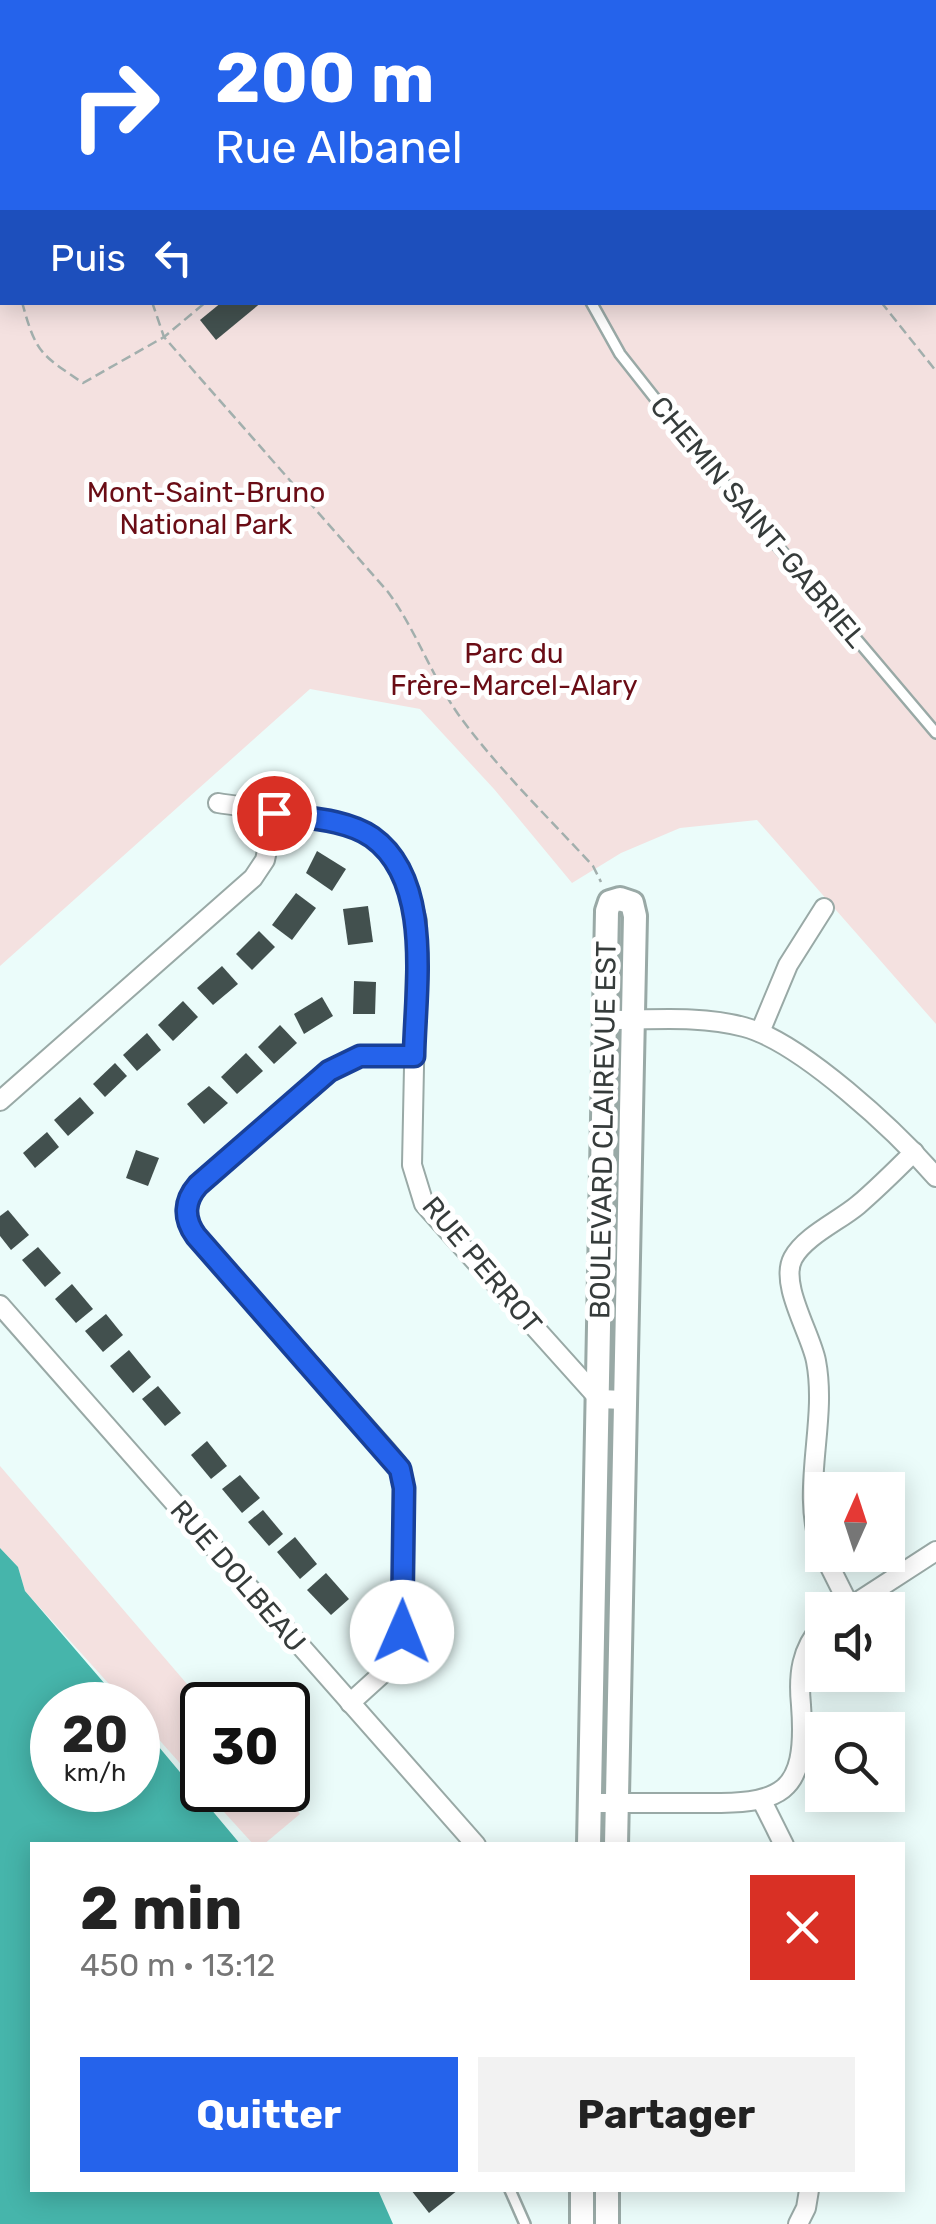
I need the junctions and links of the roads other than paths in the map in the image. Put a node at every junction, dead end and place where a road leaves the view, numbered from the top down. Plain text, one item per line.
1 (593, 305) edge
2 (936, 734) edge
3 (218, 803) dead end
4 (274, 813) junction
5 (824, 908) dead end
6 (606, 1020) junction
7 (632, 1020) junction
8 (760, 1032) junction
9 (414, 1056) junction
10 (0, 1101) edge
11 (914, 1152) junction
12 (936, 1177) edge
13 (0, 1306) edge
14 (598, 1400) junction
15 (624, 1400) junction
16 (813, 1472) edge
17 (936, 1551) edge
18 (872, 1592) edge
19 (805, 1655) edge
20 (350, 1703) junction
21 (762, 1801) junction
22 (590, 1802) junction
23 (617, 1803) junction
24 (473, 1842) edge
25 (589, 1842) edge
26 (616, 1842) edge
27 (782, 1842) edge
28 (511, 2192) edge
29 (582, 2192) edge
30 (608, 2192) edge
31 (810, 2192) edge
32 (525, 2224) edge
33 (582, 2224) edge
34 (607, 2224) edge
35 (798, 2224) edge

1 - 2 lane, CHEMIN SAINT-GABRIEL
3 - 4 street, RUE PERROT
4 - 9 street, RUE PERROT
4 - 10 street
5 - 8 street
6 - 7 street
6 - 7 street, BOULEVARD CLAIREVUE EST
6 - 14 street, BOULEVARD CLAIREVUE EST
7 - 8 street
7 - 15 street, BOULEVARD CLAIREVUE EST
8 - 11 street
9 - 14 street, RUE PERROT
9 - 20 street
11 - 12 street
11 - 16 street
13 - 20 street, RUE DOLBEAU
14 - 15 street
14 - 22 street, BOULEVARD CLAIREVUE EST
15 - 23 street, BOULEVARD CLAIREVUE EST
17 - 18 street
19 - 21 street
20 - 24 street, RUE DOLBEAU
21 - 23 street
21 - 27 street
22 - 23 street
22 - 25 street, BOULEVARD CLAIREVUE EST
23 - 26 street, BOULEVARD CLAIREVUE EST
28 - 32 lane
29 - 33 street
30 - 34 street
31 - 35 street

